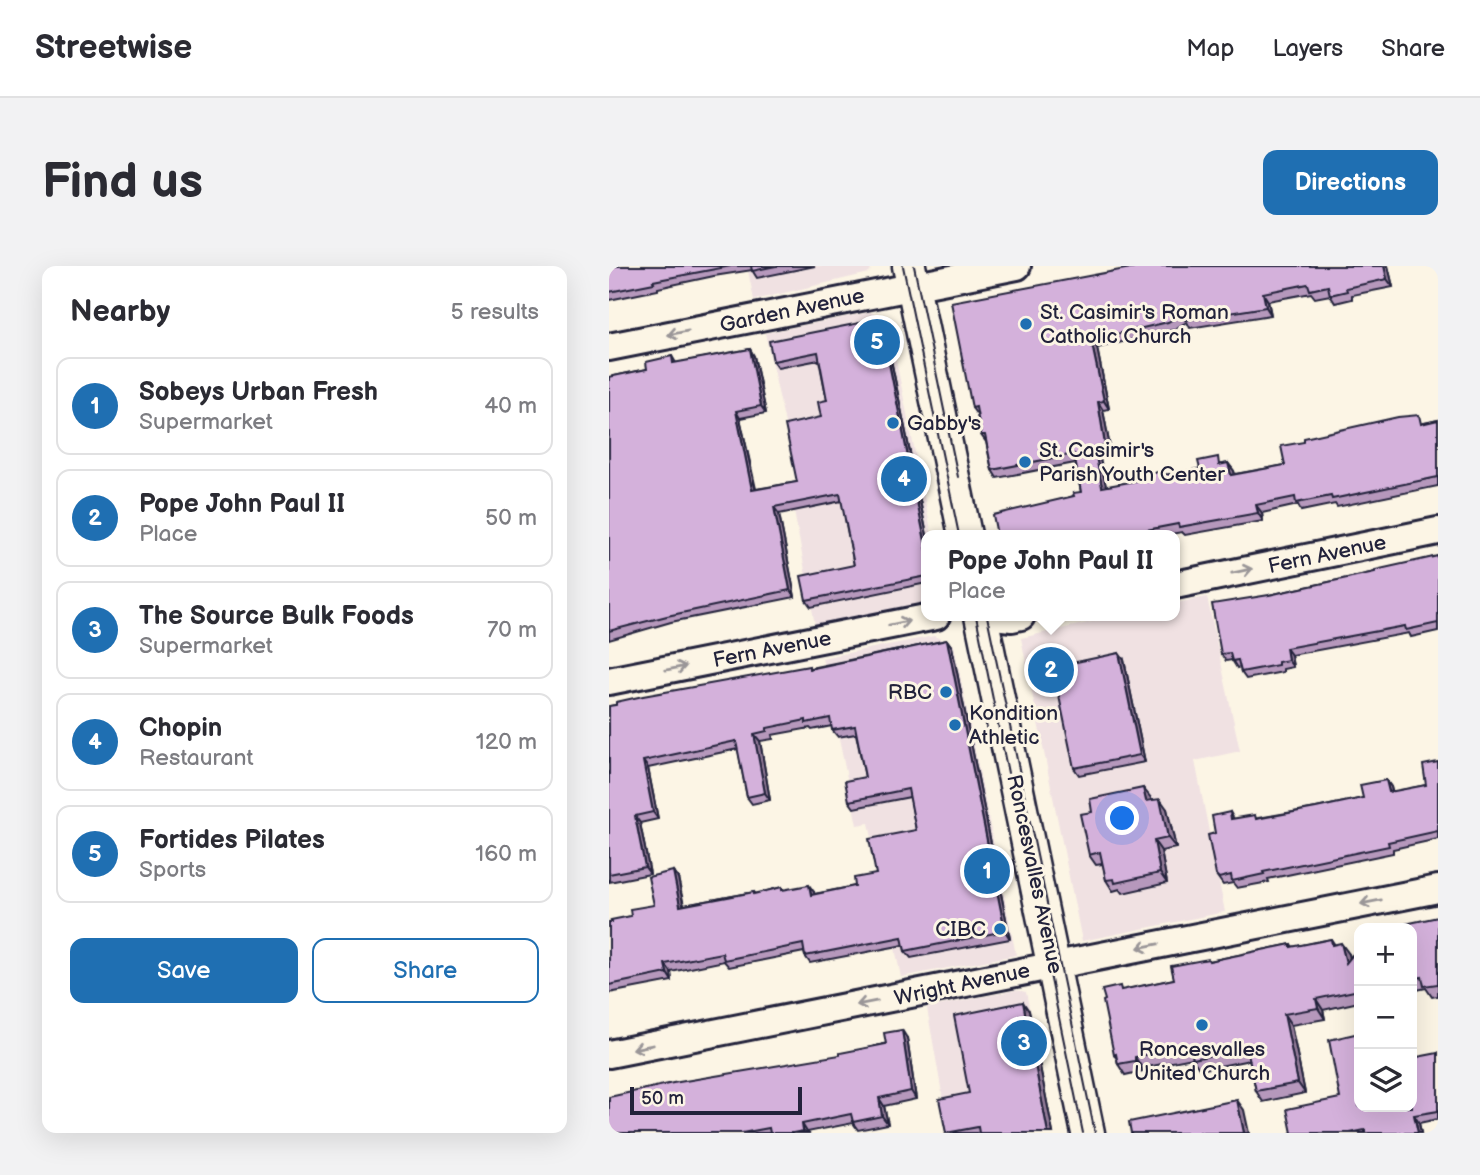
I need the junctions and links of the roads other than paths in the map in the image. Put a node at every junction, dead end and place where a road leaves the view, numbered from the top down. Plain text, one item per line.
1 (1017, 266) edge
2 (911, 276) edge
3 (609, 347) edge
4 (964, 530) edge
5 (1438, 531) edge
6 (1180, 584) edge
7 (921, 619) edge
8 (982, 621) edge
9 (609, 681) edge
10 (1438, 889) edge
11 (1053, 965) junction
12 (609, 1054) edge
13 (1088, 1133) edge

1 - 2 street, Garden Avenue
2 -> 3 street, Garden Avenue
2 - 4 street
6 -> 5 street, Fern Avenue
9 -> 7 street, Fern Avenue
8 - 11 street, Roncesvalles Avenue
10 -> 11 street, Wright Avenue
11 -> 12 street, Wright Avenue
11 - 13 street, Roncesvalles Avenue

